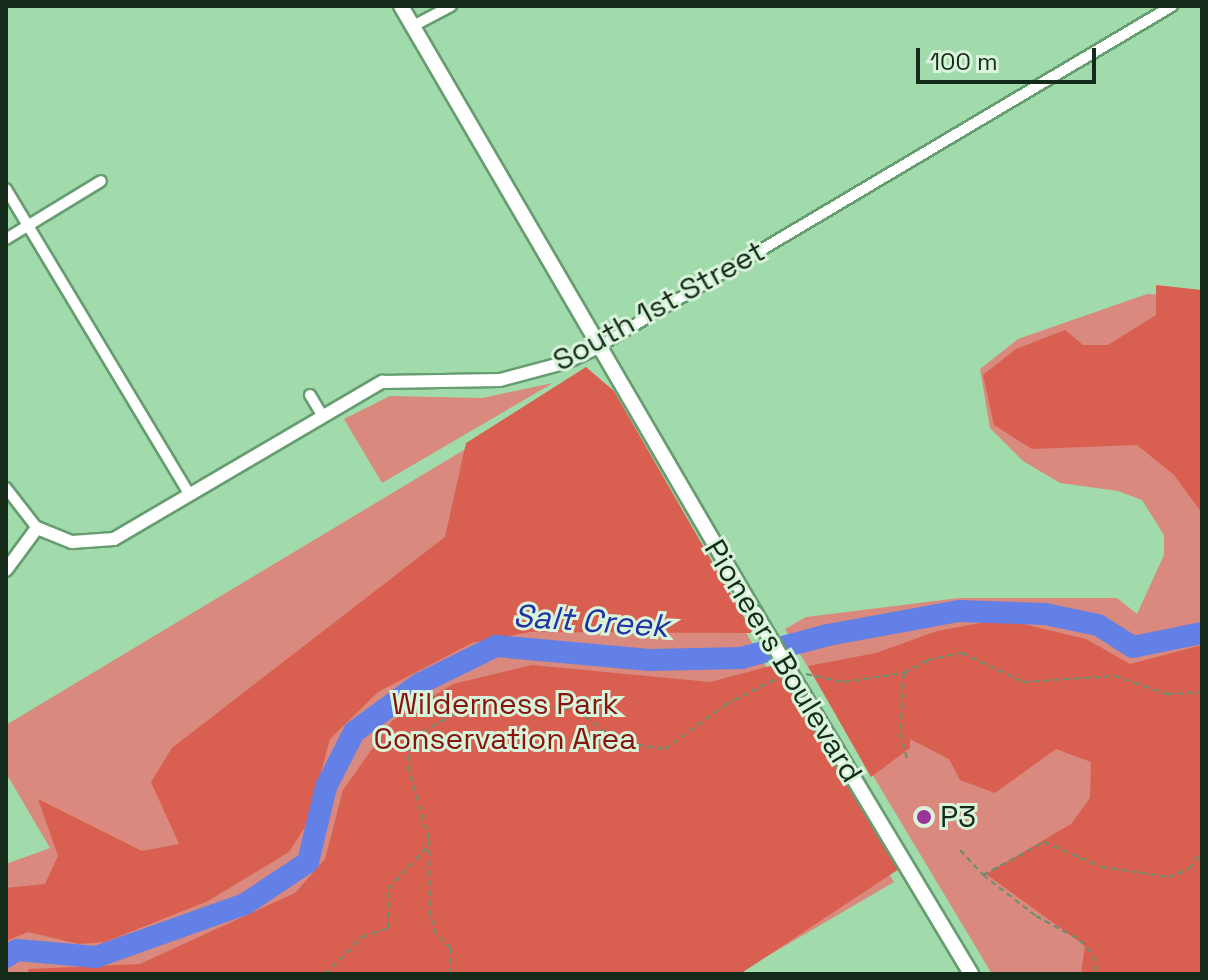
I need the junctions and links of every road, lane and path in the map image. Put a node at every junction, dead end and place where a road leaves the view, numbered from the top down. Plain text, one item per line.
1 (401, 6) edge
2 (451, 6) edge
3 (1172, 6) edge
4 (413, 26) junction
5 (101, 181) dead end
6 (6, 189) edge
7 (28, 226) junction
8 (6, 239) edge
9 (596, 348) junction
10 (310, 395) dead end
11 (322, 415) junction
12 (6, 488) edge
13 (190, 495) junction
14 (37, 528) junction
15 (6, 570) edge
16 (904, 673) junction
17 (807, 674) dead end
18 (776, 679) dead end
19 (1202, 692) edge
20 (907, 759) dead end
21 (429, 845) junction
22 (960, 850) dead end
23 (1202, 851) edge
24 (983, 875) junction
25 (162, 974) edge
26 (220, 974) edge
27 (325, 974) edge
28 (450, 974) edge
29 (971, 974) edge
30 (1097, 974) edge

1 - 4 main road, Pioneers Boulevard
2 - 4 street
3 - 9 street, South 1st Street
4 - 9 main road, Pioneers Boulevard
5 - 7 street
6 - 7 street
7 - 8 street
7 - 13 street
9 - 11 street, South 1st Street
9 - 29 main road, Pioneers Boulevard, bridge
10 - 11 street
11 - 13 street, South 1st Street
12 - 14 street
13 - 14 street, South 1st Street
14 - 15 street
16 - 17 path
16 - 19 path
16 - 20 path
18 - 21 path
21 - 27 path
21 - 28 path
22 - 24 path
23 - 24 path
24 - 30 path
25 - 26 path

